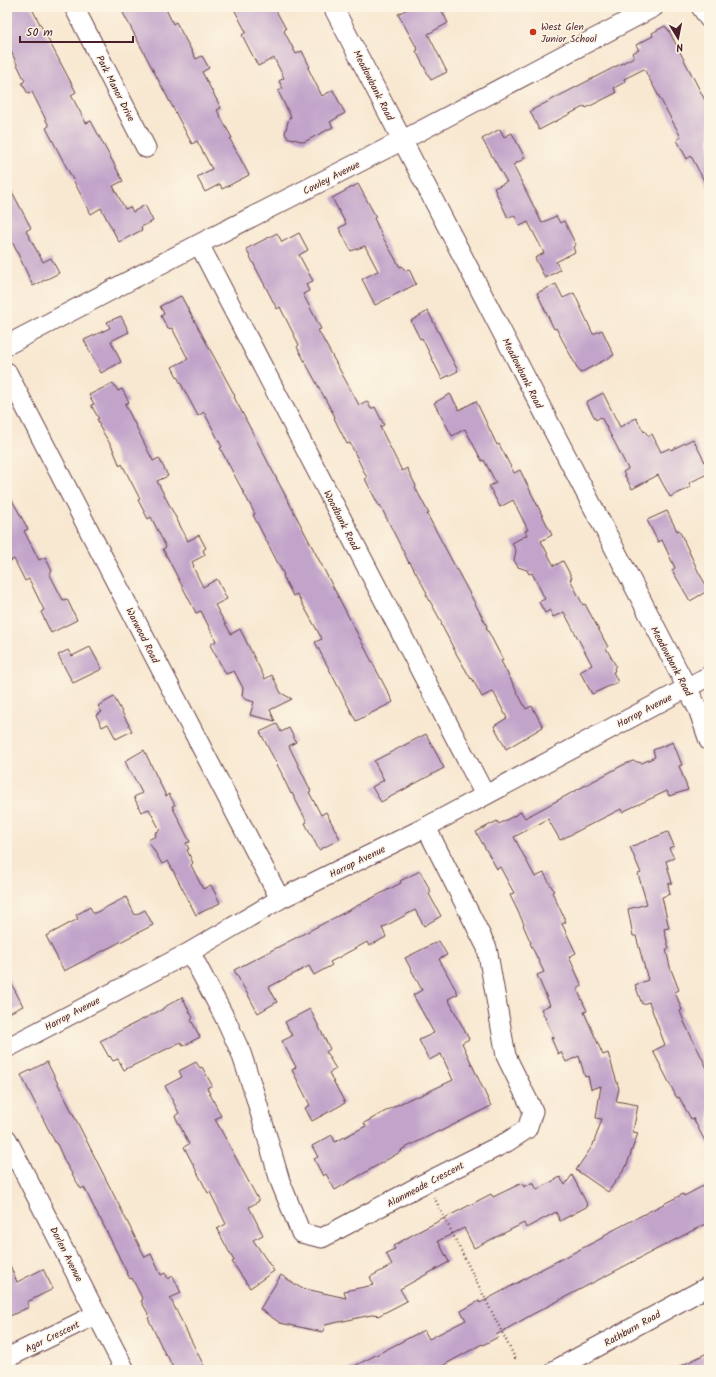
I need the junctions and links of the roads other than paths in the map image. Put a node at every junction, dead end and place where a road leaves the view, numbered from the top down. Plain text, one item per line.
1 (74, 7) edge
2 (333, 7) edge
3 (654, 7) edge
4 (701, 7) edge
5 (709, 19) edge
6 (403, 140) junction
7 (146, 148) dead end
8 (199, 244) junction
9 (7, 345) edge
10 (7, 372) edge
11 (709, 676) edge
12 (686, 688) junction
13 (709, 741) edge
14 (485, 796) junction
15 (426, 827) junction
16 (280, 899) junction
17 (190, 952) junction
18 (7, 1048) edge
19 (7, 1139) edge
20 (709, 1286) edge
21 (97, 1314) junction
22 (7, 1358) edge
23 (125, 1370) edge
24 (555, 1370) edge

1 - 7 street, Park Manor Drive
2 - 6 street, Meadowbank Road
3 - 6 street, Cowley Avenue
4 - 5 street
6 - 8 street, Cowley Avenue
6 - 12 street, Meadowbank Road
8 - 9 street, Cowley Avenue
8 - 14 street, Woodbank Road
10 - 16 street, Warwood Road
11 - 12 street, Harrop Avenue
12 - 13 street, Meadowbank Road
12 - 14 street, Harrop Avenue
14 - 15 street, Harrop Avenue
15 - 16 street, Harrop Avenue
15 - 17 street, Alanmeade Crescent
16 - 17 street, Harrop Avenue
17 - 18 street, Harrop Avenue
19 - 21 street, Dorlen Avenue
20 - 24 street, Rathburn Road
21 - 22 street, Agar Crescent
21 - 23 street, Dorlen Avenue

